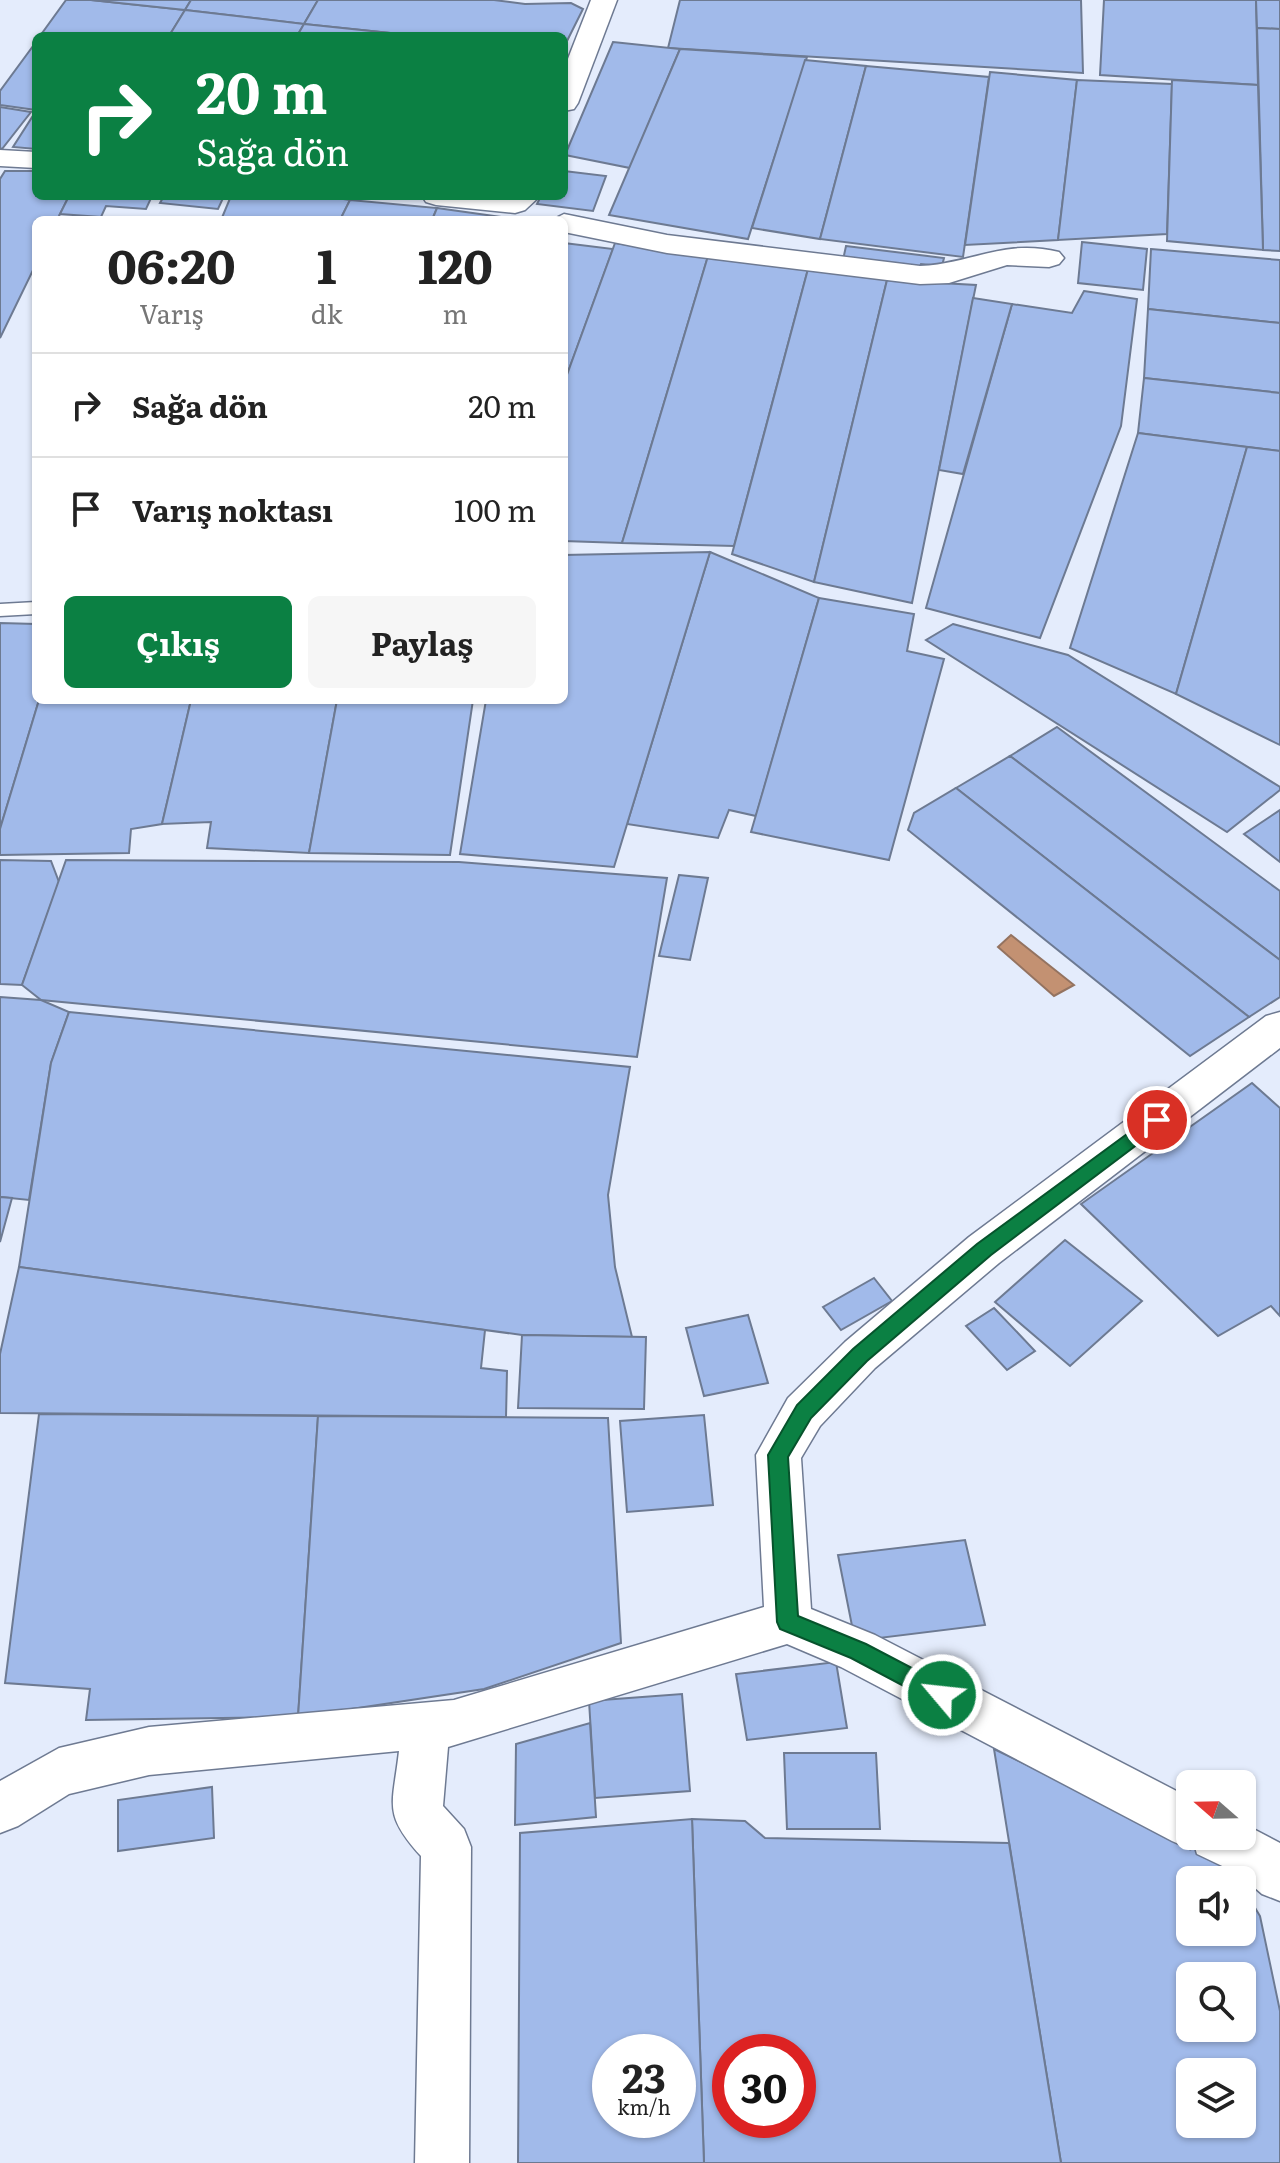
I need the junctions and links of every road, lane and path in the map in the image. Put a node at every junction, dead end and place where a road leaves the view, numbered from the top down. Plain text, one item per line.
1 (604, 0) edge
2 (568, 93) edge
3 (0, 158) edge
4 (32, 160) edge
5 (520, 200) edge
6 (546, 216) edge
7 (568, 224) edge
8 (1049, 258) dead end
9 (32, 608) edge
10 (0, 610) edge
11 (1280, 1027) edge
12 (788, 1622) junction
13 (426, 1725) junction
14 (0, 1809) edge
15 (1176, 1817) edge
16 (1244, 1850) edge
17 (1280, 1876) edge
18 (442, 2163) edge

1 - 2 street
3 - 4 street
5 - 6 street
7 - 8 street
9 - 10 lane
11 - 12 street
12 - 13 street
12 - 15 street
13 - 14 street
13 - 18 street
16 - 17 street

